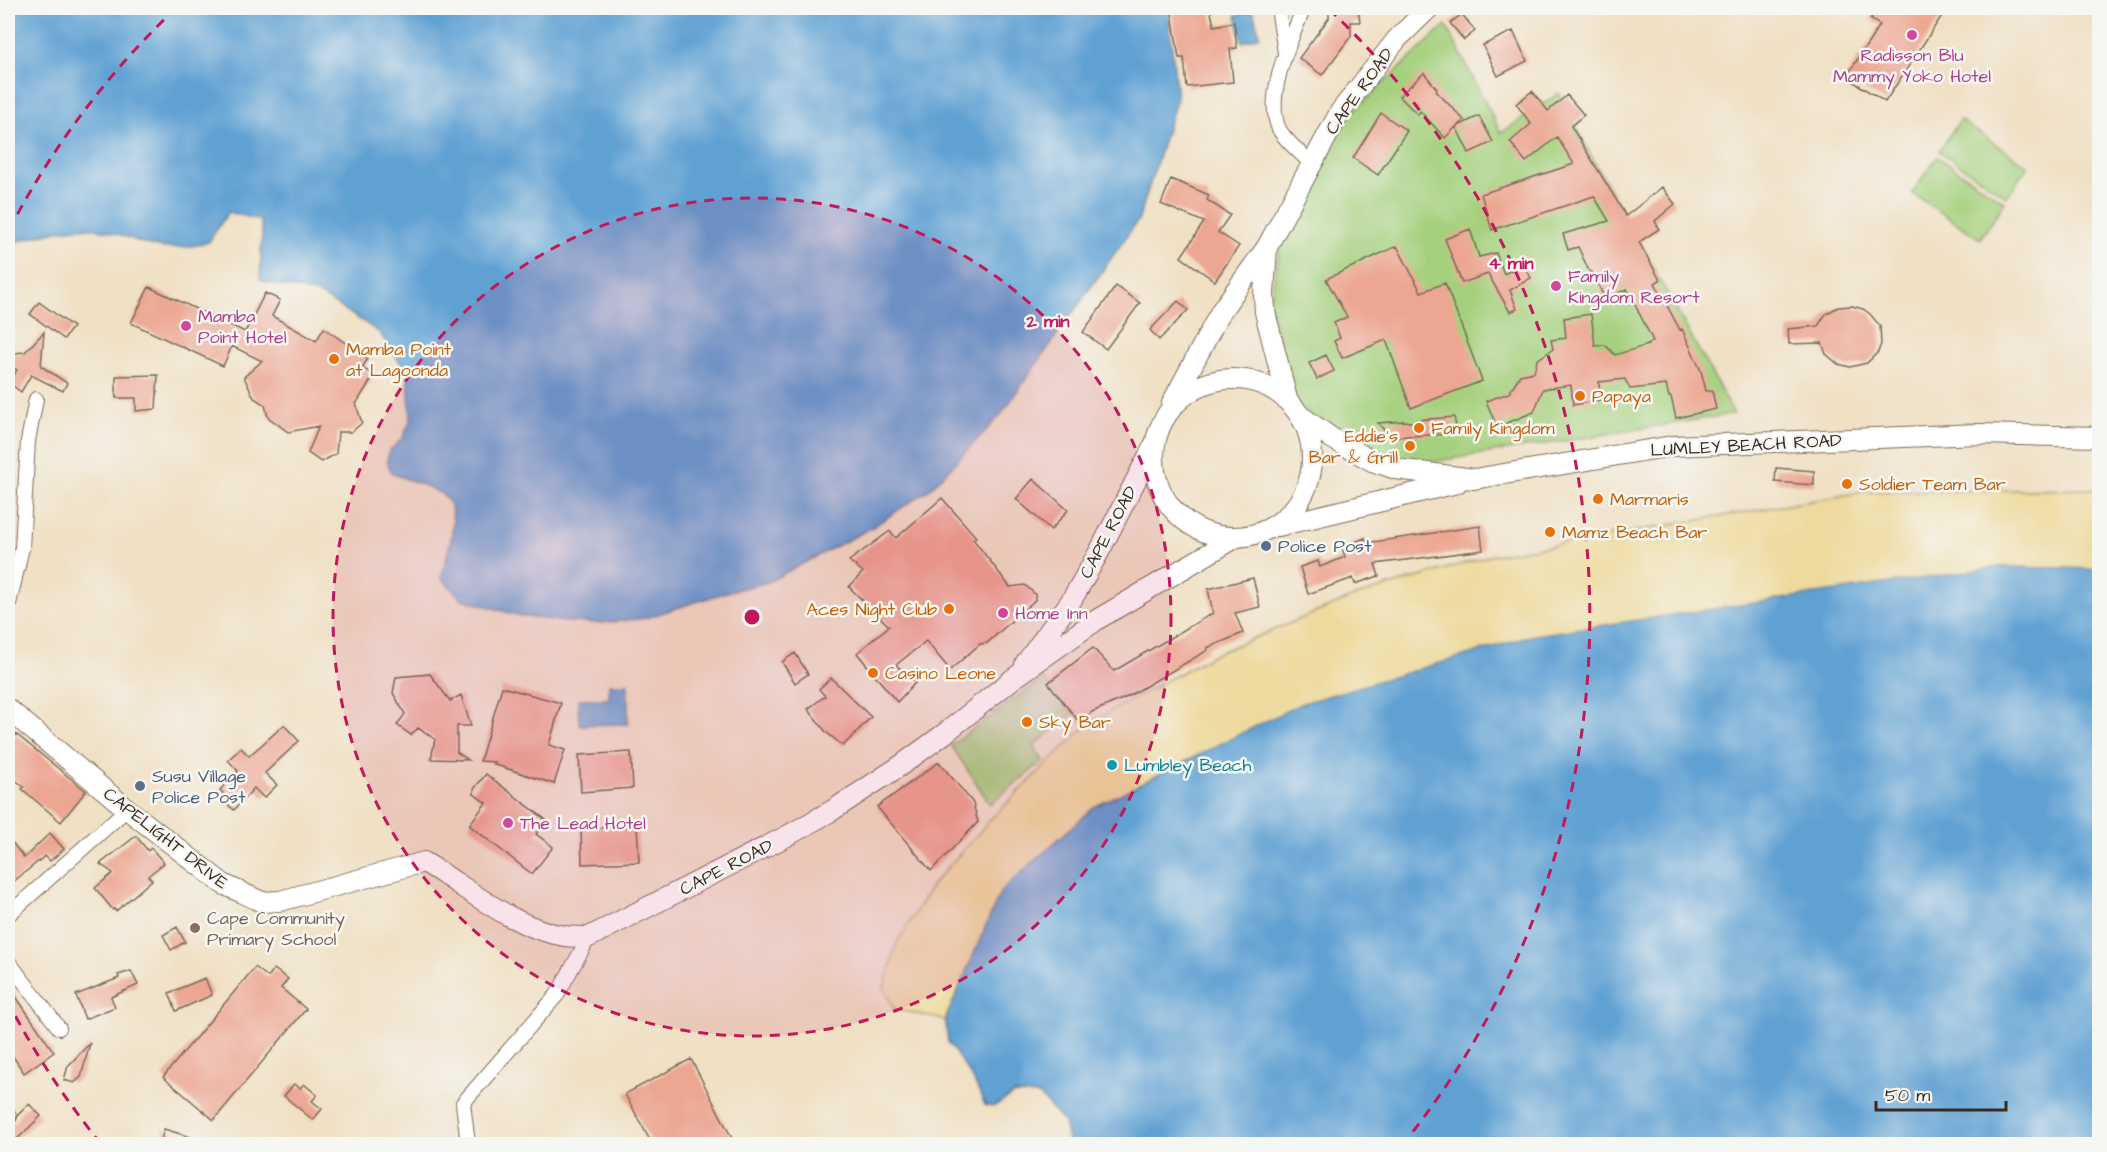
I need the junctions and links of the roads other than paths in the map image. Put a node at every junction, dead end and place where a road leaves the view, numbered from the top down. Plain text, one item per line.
1 (1278, 8) edge
2 (1304, 8) edge
3 (1429, 8) edge
4 (1285, 55) junction
5 (1311, 163) junction
6 (1267, 247) junction
7 (36, 399) dead end
8 (1287, 399) junction
9 (1167, 414) junction
10 (1302, 417) junction
11 (2100, 437) edge
12 (1156, 442) junction
13 (1474, 479) junction
14 (1274, 527) junction
15 (1235, 538) junction
16 (1071, 601) junction
17 (8, 608) edge
18 (1098, 619) junction
19 (1014, 678) junction
20 (8, 708) edge
21 (127, 809) junction
22 (8, 915) edge
23 (589, 937) junction
24 (8, 961) edge
25 (59, 1028) dead end
26 (468, 1144) edge

1 - 4 street
2 - 4 street
3 - 5 main road, CAPE ROAD
4 - 5 street
5 - 6 main road, CAPE ROAD
6 - 8 main road
6 - 9 main road, CAPE ROAD
7 - 17 street
8 - 9 main road
8 - 10 main road
9 - 12 main road
10 - 13 main road, LUMLEY BEACH ROAD
10 - 14 main road
11 - 13 main road, LUMLEY BEACH ROAD
12 - 15 main road
12 - 16 main road, CAPE ROAD
13 - 14 main road
14 - 15 main road
15 - 18 main road, CAPE ROAD
16 - 18 main road
16 - 19 main road, CAPE ROAD
18 - 19 main road, CAPE ROAD
19 - 23 main road, CAPE ROAD
20 - 21 main road, CAPELIGHT DRIVE
21 - 22 street
21 - 23 main road, CAPELIGHT DRIVE
23 - 26 street
24 - 25 street

